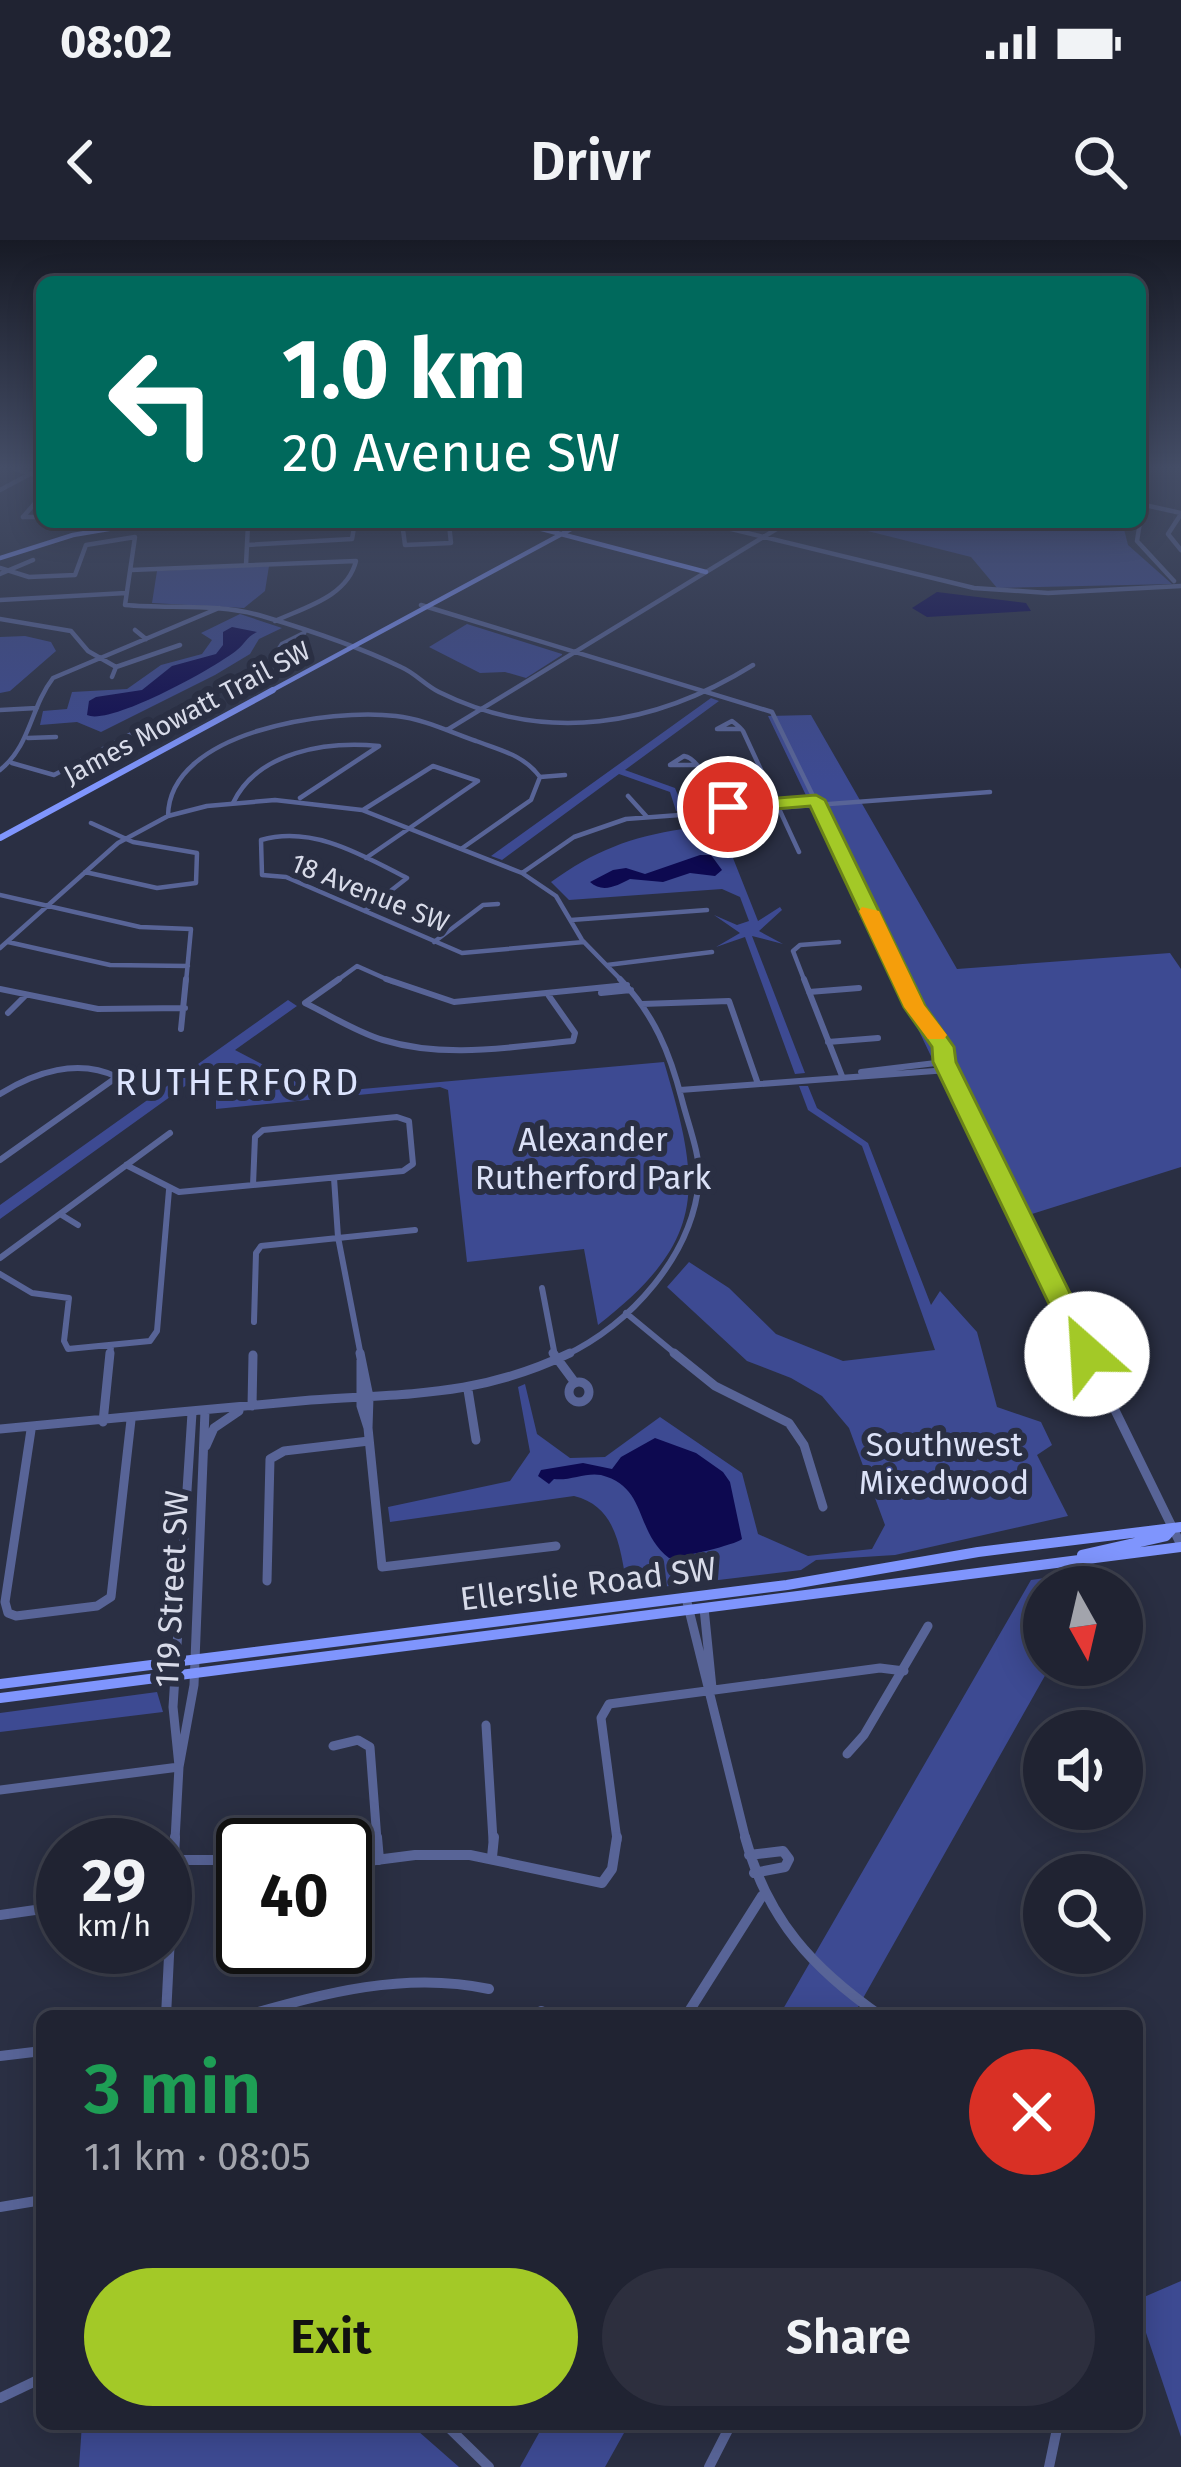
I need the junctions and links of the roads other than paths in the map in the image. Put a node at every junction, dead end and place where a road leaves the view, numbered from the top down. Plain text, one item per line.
1 (15, 573) edge
2 (76, 573) edge
3 (130, 573) edge
4 (354, 573) edge
5 (484, 573) edge
6 (486, 573) edge
7 (704, 573) edge
8 (898, 573) edge
9 (1179, 585) edge
10 (126, 593) junction
11 (0, 600) edge
12 (424, 606) junction
13 (220, 607) junction
14 (0, 619) edge
15 (275, 621) junction
16 (135, 630) dead end
17 (306, 632) junction
18 (146, 639) junction
19 (180, 645) dead end
20 (348, 648) junction
21 (279, 650) junction
22 (293, 650) dead end
23 (576, 652) junction
24 (97, 657) junction
25 (753, 665) dead end
26 (116, 667) junction
27 (112, 677) dead end
28 (711, 694) junction
29 (191, 705) dead end
30 (37, 708) junction
31 (484, 709) junction
32 (0, 710) edge
33 (741, 729) dead end
34 (139, 730) dead end
35 (448, 731) junction
36 (56, 737) dead end
37 (28, 738) junction
38 (11, 763) junction
39 (697, 765) dead end
40 (0, 770) edge
41 (565, 775) dead end
42 (540, 777) junction
43 (990, 792) dead end
44 (628, 796) dead end
45 (299, 800) junction
46 (818, 802) junction
47 (232, 803) junction
48 (778, 805) junction
49 (362, 810) junction
50 (716, 811) junction
51 (168, 816) junction
52 (646, 817) junction
53 (91, 823) dead end
54 (411, 829) junction
55 (0, 834) edge
56 (124, 838) junction
57 (729, 843) dead end
58 (461, 849) junction
59 (799, 852) dead end
60 (365, 859) junction
61 (85, 872) junction
62 (522, 873) junction
63 (0, 895) edge
64 (498, 904) dead end
65 (47, 905) junction
66 (707, 910) dead end
67 (365, 911) junction
68 (571, 920) junction
69 (582, 940) junction
70 (434, 942) junction
71 (839, 942) dead end
72 (3, 945) edge
73 (712, 952) dead end
74 (607, 965) junction
75 (189, 966) junction
76 (629, 987) junction
77 (0, 988) edge
78 (859, 988) dead end
79 (809, 992) junction
80 (26, 995) junction
81 (549, 996) junction
82 (642, 1004) junction
83 (185, 1008) junction
84 (91, 1009) junction
85 (8, 1013) dead end
86 (85, 1018) dead end
87 (182, 1029) dead end
88 (878, 1037) dead end
89 (829, 1042) junction
90 (946, 1066) junction
91 (842, 1076) junction
92 (758, 1084) junction
93 (680, 1090) junction
94 (0, 1094) edge
95 (170, 1133) dead end
96 (0, 1160) edge
97 (126, 1165) junction
98 (334, 1178) junction
99 (253, 1185) junction
100 (169, 1190) junction
101 (60, 1214) junction
102 (77, 1225) dead end
103 (415, 1230) dead end
104 (338, 1237) junction
105 (0, 1258) edge
106 (0, 1274) edge
107 (542, 1288) dead end
108 (626, 1313) junction
109 (254, 1322) dead end
110 (111, 1347) junction
111 (253, 1355) dead end
112 (558, 1360) junction
113 (573, 1380) dead end
114 (468, 1390) junction
115 (365, 1397) junction
116 (252, 1406) junction
117 (205, 1411) junction
118 (192, 1413) junction
119 (130, 1420) junction
120 (103, 1422) junction
121 (0, 1430) edge
122 (31, 1430) junction
123 (476, 1440) dead end
124 (368, 1442) junction
125 (204, 1451) junction
126 (823, 1507) dead end
127 (1177, 1528) edge
128 (556, 1546) dead end
129 (1181, 1546) edge
130 (1012, 1569) junction
131 (267, 1581) dead end
132 (703, 1602) junction
133 (688, 1604) junction
134 (928, 1626) dead end
135 (195, 1666) junction
136 (177, 1668) junction
137 (904, 1671) junction
138 (0, 1684) edge
139 (712, 1690) junction
140 (0, 1698) edge
141 (486, 1725) dead end
142 (333, 1746) dead end
143 (848, 1754) dead end
144 (179, 1767) junction
145 (0, 1790) edge
146 (176, 1818) edge
147 (748, 1855) junction
148 (492, 1857) junction
149 (379, 1860) junction
150 (372, 1861) edge
151 (754, 1873) junction
152 (762, 1896) junction
153 (36, 1910) edge
154 (0, 1915) edge
155 (168, 1974) edge
156 (489, 1989) dead end
157 (166, 2010) edge
158 (273, 2010) edge
159 (690, 2010) edge
160 (871, 2010) edge
161 (36, 2052) edge
162 (0, 2056) edge
163 (36, 2201) edge
164 (0, 2207) edge
165 (36, 2381) edge
166 (0, 2398) edge
167 (451, 2430) edge
168 (728, 2430) edge
169 (1057, 2430) edge
170 (489, 2467) edge
171 (709, 2467) edge
172 (1048, 2467) edge

1 - 2 street
3 - 10 street
4 - 15 street
5 - 12 main road, James Mowatt Trail SW
6 - 12 main road, James Mowatt Trail SW
7 - 23 street
8 - 9 street
10 - 11 street
10 - 13 street
12 - 20 main road, James Mowatt Trail SW
12 - 20 main road, James Mowatt Trail SW
12 - 23 street
13 - 15 street
13 - 18 street
14 - 24 street
15 - 17 street
16 - 18 street
17 - 20 street
17 - 21 street
18 - 24 street
19 - 26 street
20 - 31 street
20 - 55 main road, James Mowatt Trail SW
21 - 22 street
21 - 29 street
23 - 28 street
23 - 31 street
24 - 26 street
24 - 30 street
25 - 28 street
26 - 27 street
28 - 31 street
28 - 46 street
30 - 32 street
30 - 37 street
31 - 35 street
33 - 48 street
34 - 38 street
35 - 42 street
35 - 51 street
36 - 37 street
37 - 38 street
38 - 40 street
39 - 50 street
41 - 42 street
42 - 58 street
43 - 46 street
44 - 52 street
45 - 47 street
45 - 47 street
45 - 49 street
46 - 48 street
46 - 90 street
47 - 51 street
48 - 50 street
48 - 59 street
49 - 54 street
49 - 54 street
50 - 52 street
50 - 57 street
51 - 56 street
52 - 62 street
53 - 56 street
54 - 58 street
54 - 60 street
56 - 61 street
56 - 61 street
58 - 62 street
60 - 67 street
60 - 67 street, 18 Avenue SW
61 - 65 street
62 - 68 street
63 - 65 street
64 - 70 street
65 - 72 street
65 - 75 street
66 - 68 street
67 - 70 street, 18 Avenue SW
68 - 69 street
69 - 70 street, 18 Avenue SW
69 - 74 street
71 - 79 street
72 - 75 street
73 - 74 street
74 - 76 street
75 - 83 street
76 - 81 street
76 - 82 street
77 - 80 street
78 - 79 street
79 - 89 street
80 - 84 street
80 - 85 street
81 - 81 street
82 - 92 street
82 - 93 street
83 - 84 street
83 - 87 street
84 - 86 street
88 - 89 street
89 - 91 street
90 - 91 street
90 - 127 street
91 - 92 street
92 - 93 street
93 - 108 street
94 - 96 street
95 - 97 street
97 - 100 street
97 - 101 street
98 - 99 street
98 - 99 street
98 - 104 street
99 - 100 street
100 - 110 street
101 - 102 street
101 - 105 street
103 - 104 street
104 - 109 street
104 - 115 street
106 - 110 street
107 - 112 street
108 - 112 street
108 - 126 street
110 - 120 street
111 - 116 street
112 - 113 street
112 - 114 street
114 - 115 street
114 - 123 street
115 - 116 street
115 - 124 street
116 - 117 street
116 - 125 street
117 - 118 street
117 - 125 street, 119 Street SW
118 - 119 street
118 - 136 street, 119 Street SW
119 - 120 street
119 - 122 street
120 - 122 street
121 - 122 street
124 - 128 street
124 - 131 street
125 - 135 street, 119 Street SW
127 - 129 street
127 - 130 main road
127 - 132 main road, Ellerslie Road SW
129 - 130 main road, Ellerslie Road SW
130 - 132 main road, Ellerslie Road SW
132 - 133 main road, Ellerslie Road SW
132 - 139 street
133 - 135 main road, Ellerslie Road SW
133 - 139 street
134 - 137 street
135 - 136 main road, Ellerslie Road SW
135 - 144 street, 119 Street SW
136 - 138 main road, Ellerslie Road SW
136 - 140 main road, Ellerslie Road SW
136 - 144 street, 119 Street SW
137 - 139 street
137 - 143 street
139 - 147 street
139 - 148 street
141 - 148 street
142 - 149 street
144 - 145 street
144 - 146 street, 119 Street SW
147 - 151 street
147 - 151 street
148 - 149 street
149 - 150 street
151 - 152 street
152 - 159 street
152 - 160 street
153 - 154 street
155 - 157 street, 119 Street SW
156 - 158 street
161 - 162 street
163 - 164 street
165 - 166 street
167 - 170 street
168 - 171 street
169 - 172 street

